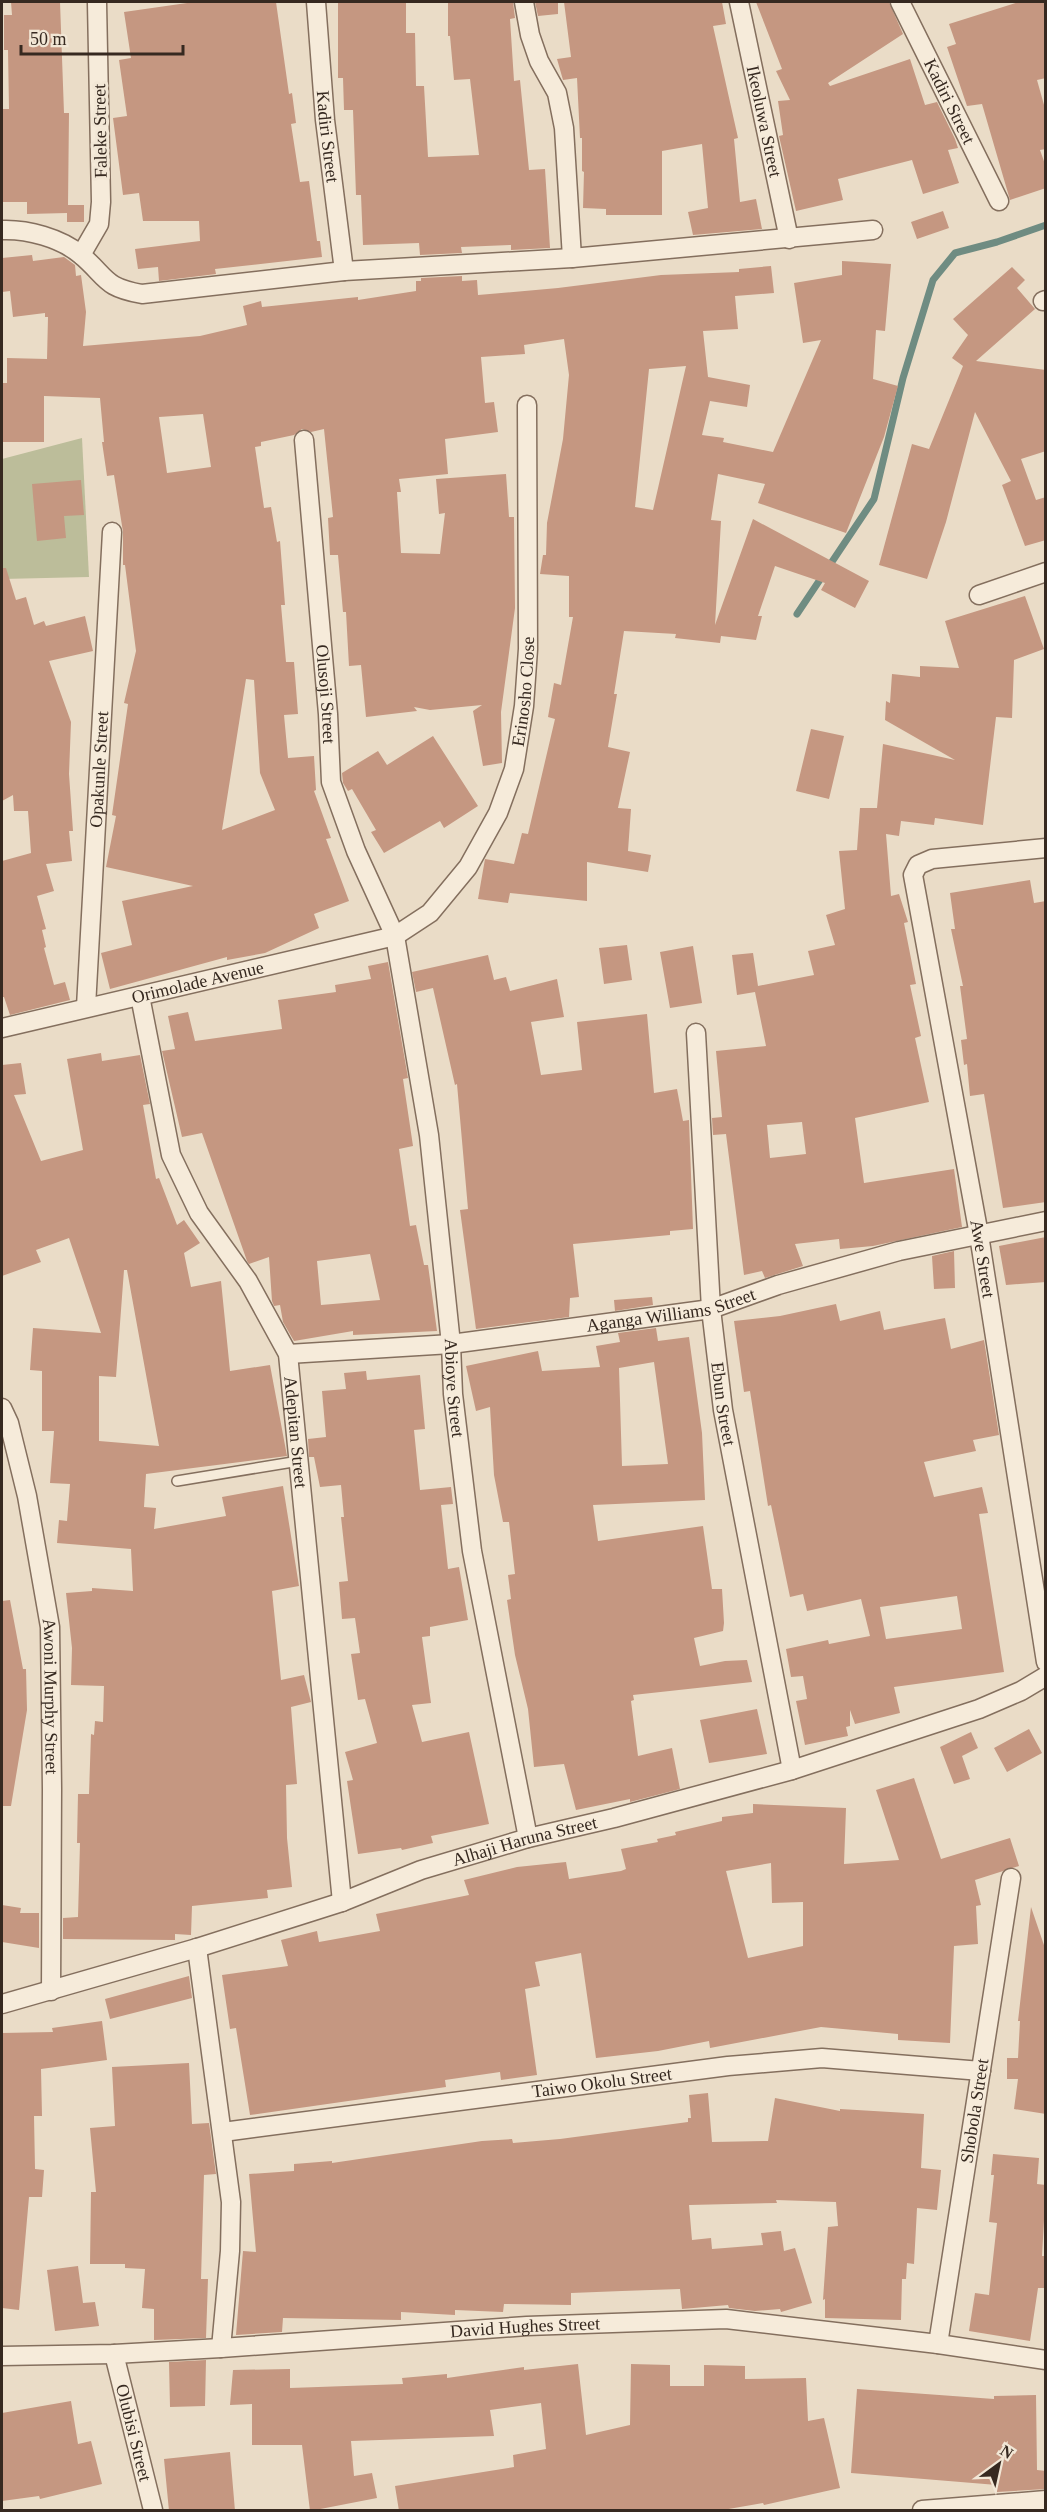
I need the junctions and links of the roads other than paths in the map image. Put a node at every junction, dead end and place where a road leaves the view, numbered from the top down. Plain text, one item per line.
1 (316, 2) edge
2 (524, 2) edge
3 (739, 2) edge
4 (900, 2) edge
5 (97, 3) dead end
6 (999, 201) dead end
7 (2, 230) edge
8 (873, 230) dead end
9 (789, 239) junction
10 (81, 255) junction
11 (572, 258) junction
12 (344, 271) junction
13 (527, 405) dead end
14 (304, 440) dead end
15 (112, 532) dead end
16 (1046, 572) edge
17 (979, 595) dead end
18 (1046, 848) edge
19 (395, 936) junction
20 (140, 996) junction
21 (86, 1007) junction
22 (2, 1028) edge
23 (696, 1033) dead end
24 (1046, 1221) edge
25 (979, 1235) junction
26 (711, 1309) junction
27 (451, 1344) junction
28 (288, 1353) junction
29 (2, 1408) edge
30 (299, 1461) junction
31 (177, 1480) dead end
32 (1046, 1662) edge
33 (1046, 1676) edge
34 (792, 1770) junction
35 (528, 1838) junction
36 (1011, 1878) dead end
37 (342, 1902) junction
38 (197, 1948) junction
39 (51, 1991) junction
40 (2, 2004) edge
41 (981, 2071) junction
42 (224, 2132) junction
43 (938, 2344) junction
44 (221, 2348) junction
45 (114, 2355) junction
46 (2, 2356) edge
47 (1046, 2360) edge
48 (1046, 2500) edge
49 (933, 2510) edge
50 (153, 2511) edge

1 - 12 street, Kadiri Street
2 - 11 street
3 - 9 street, Ikeoluwa Street
4 - 6 street, Kadiri Street
5 - 10 street, Faleke Street
7 - 10 street
8 - 9 street
9 - 11 street
10 - 12 street
11 - 12 street
13 - 19 street, Erinosho Close
14 - 19 street, Olusoji Street
15 - 21 street, Opakunle Street
16 - 17 street
18 - 25 street, Awe Street
19 - 20 street, Orimolade Avenue
19 - 27 street, Abioye Street
20 - 21 street, Orimolade Avenue
20 - 28 street, Adepitan Street
21 - 22 street, Orimolade Avenue
23 - 26 street, Ebun Street
24 - 25 street, Aganga Williams Street
25 - 26 street, Aganga Williams Street
25 - 32 street, Awe Street
26 - 27 street, Aganga Williams Street
26 - 34 street, Ebun Street
27 - 28 street, Aganga Williams Street
27 - 35 street, Abioye Street
28 - 30 street, Adepitan Street
29 - 39 street, Awoni Murphy Street
30 - 31 lane
30 - 37 street, Adepitan Street
33 - 34 street, Alhaji Haruna Street
34 - 35 street, Alhaji Haruna Street
35 - 37 street, Alhaji Haruna Street
36 - 41 street, Shobola Street
37 - 38 street, Alhaji Haruna Street
38 - 39 street, Alhaji Haruna Street
38 - 42 street
39 - 40 street, Alhaji Haruna Street
41 - 42 street, Taiwo Okolu Street
41 - 43 street, Shobola Street
42 - 44 street
43 - 44 street, David Hughes Street
43 - 47 street, David Hughes Street
44 - 45 street, David Hughes Street
45 - 46 street, David Hughes Street
45 - 50 street, Olubisi Street
48 - 49 street

